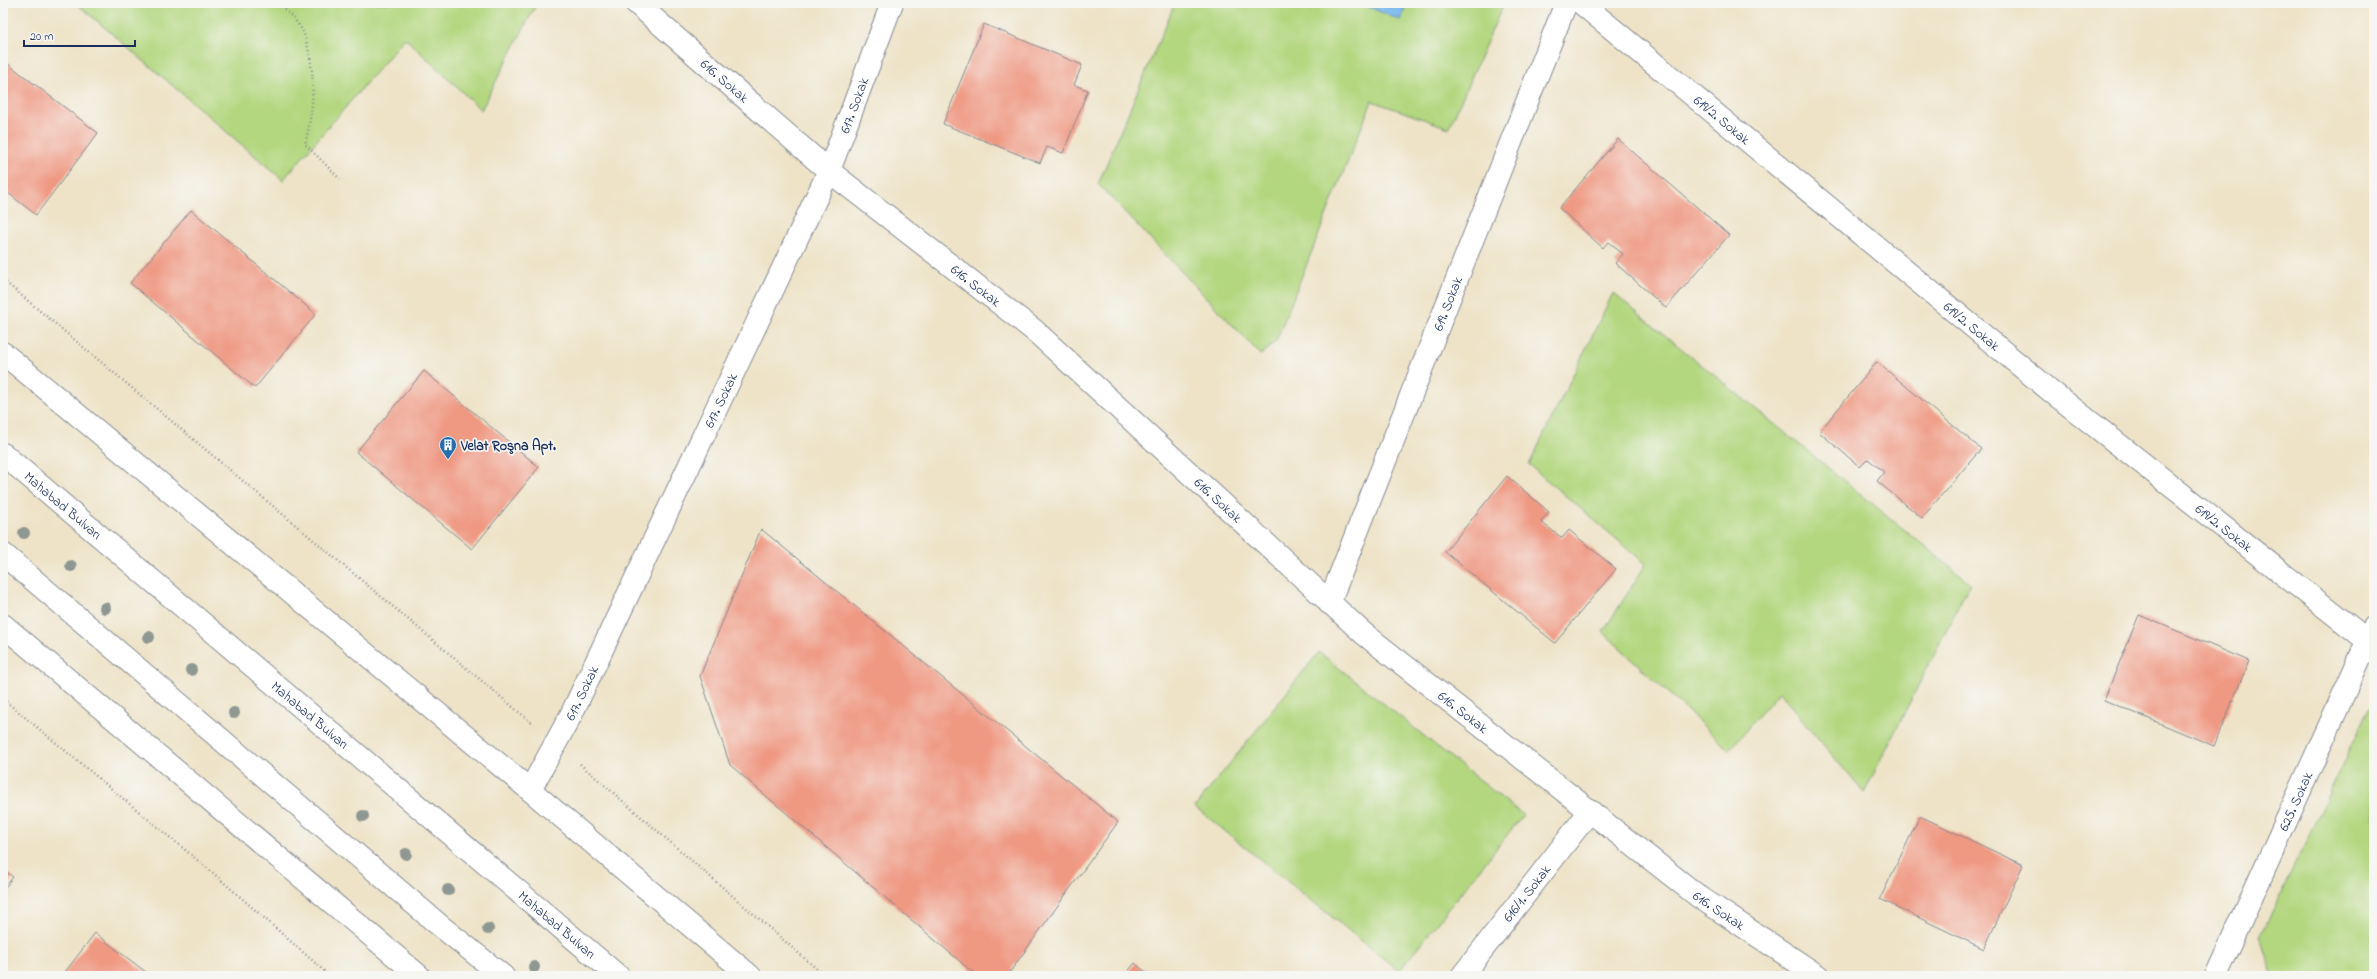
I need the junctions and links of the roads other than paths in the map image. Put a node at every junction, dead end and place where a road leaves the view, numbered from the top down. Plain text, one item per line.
1 (636, 3) edge
2 (892, 3) edge
3 (1566, 3) edge
4 (1581, 3) edge
5 (829, 172) junction
6 (3, 352) edge
7 (3, 454) edge
8 (3, 554) edge
9 (1329, 603) junction
10 (3, 625) edge
11 (2371, 634) edge
12 (530, 790) junction
13 (1590, 811) junction
14 (407, 972) edge
15 (503, 976) edge
16 (618, 976) edge
17 (750, 976) edge
18 (1462, 976) edge
19 (1818, 976) edge
20 (2216, 976) edge

1 - 5 street, 616. Sokak
2 - 5 street, 617. Sokak
3 - 9 street, 619. Sokak
4 - 11 street, 619/2. Sokak
5 - 9 street, 616. Sokak
5 - 12 street, 617. Sokak
6 - 12 street
7 - 16 street, Mahabad Bulvarı
8 - 15 street
9 - 13 street, 616. Sokak
10 - 14 street
11 - 20 street, 625. Sokak
12 - 17 street
13 - 18 street, 616/1. Sokak
13 - 19 street, 616. Sokak

